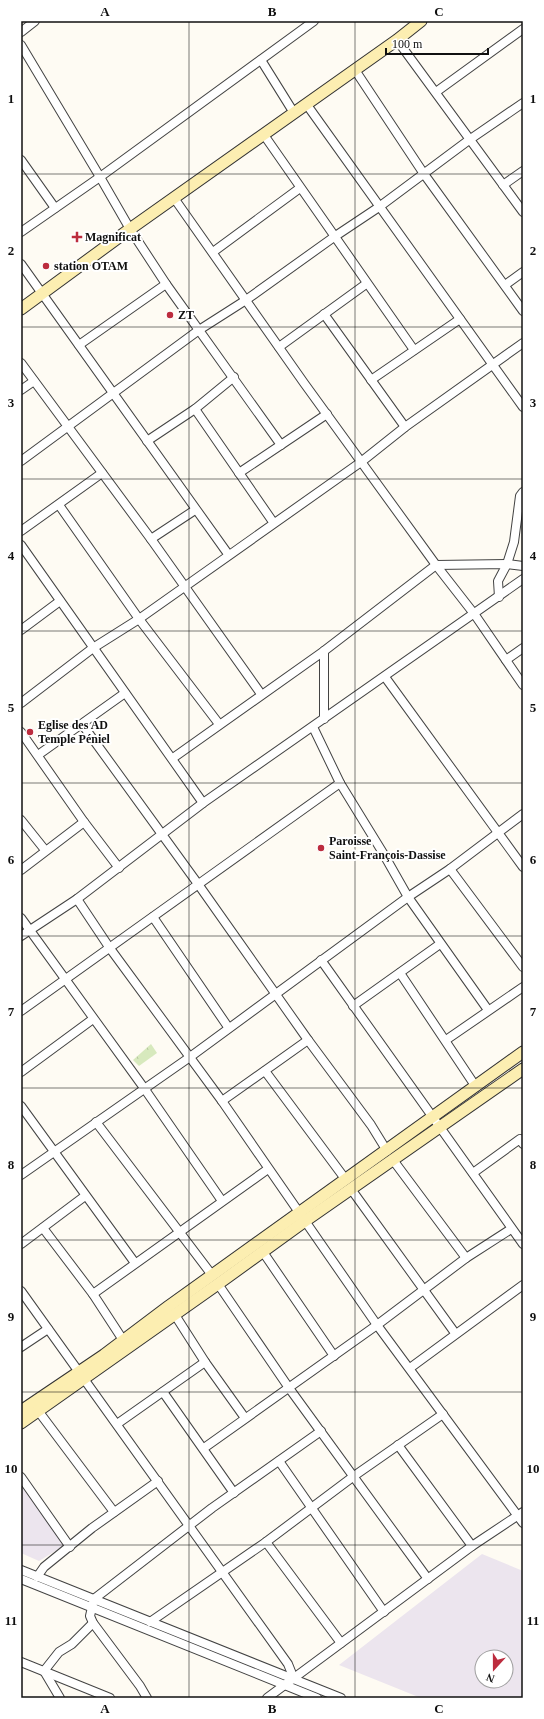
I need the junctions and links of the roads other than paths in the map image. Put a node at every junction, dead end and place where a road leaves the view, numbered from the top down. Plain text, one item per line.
1 (35, 21) edge
2 (314, 21) edge
3 (417, 22) edge
4 (523, 29) edge
5 (21, 32) edge
6 (397, 40) junction
7 (21, 45) edge
8 (261, 60) junction
9 (355, 70) junction
10 (436, 92) junction
11 (523, 103) edge
12 (307, 105) junction
13 (294, 113) junction
14 (264, 135) junction
15 (469, 140) junction
16 (21, 160) edge
17 (523, 171) edge
18 (424, 174) junction
19 (100, 177) junction
20 (503, 185) junction
21 (300, 188) junction
22 (174, 198) junction
23 (379, 207) junction
24 (55, 208) junction
25 (523, 212) edge
26 (130, 229) junction
27 (21, 232) edge
28 (334, 237) junction
29 (213, 252) junction
30 (21, 264) edge
31 (523, 272) edge
32 (166, 284) junction
33 (366, 284) junction
34 (505, 285) junction
35 (43, 294) junction
36 (246, 300) junction
37 (21, 309) edge
38 (523, 311) edge
39 (324, 314) junction
40 (460, 319) junction
41 (199, 330) junction
42 (523, 343) edge
43 (79, 345) junction
44 (279, 347) junction
45 (414, 350) junction
46 (21, 363) edge
47 (492, 365) junction
48 (234, 377) junction
49 (372, 380) junction
50 (34, 381) junction
51 (21, 390) edge
52 (114, 393) junction
53 (523, 407) edge
54 (194, 409) junction
55 (326, 414) junction
56 (68, 428) junction
57 (405, 428) junction
58 (148, 441) junction
59 (281, 444) junction
60 (21, 461) edge
61 (361, 462) junction
62 (102, 473) junction
63 (239, 473) junction
64 (523, 492) edge
65 (59, 505) junction
66 (195, 510) junction
67 (273, 522) junction
68 (21, 531) edge
69 (151, 539) junction
70 (21, 545) edge
71 (228, 554) junction
72 (507, 564) junction
73 (436, 565) junction
74 (523, 566) edge
75 (523, 579) edge
76 (184, 587) junction
77 (499, 597) junction
78 (60, 601) junction
79 (475, 615) junction
80 (138, 619) junction
81 (21, 630) edge
82 (93, 648) junction
83 (523, 648) edge
84 (324, 650) junction
85 (506, 660) junction
86 (385, 677) junction
87 (523, 685) edge
88 (125, 693) junction
89 (261, 694) junction
90 (21, 703) edge
91 (324, 719) junction
92 (82, 724) junction
93 (219, 724) junction
94 (313, 727) junction
95 (21, 732) edge
96 (38, 755) junction
97 (173, 758) junction
98 (340, 782) junction
99 (203, 803) junction
100 (523, 814) edge
101 (21, 820) edge
102 (84, 822) junction
103 (497, 833) junction
104 (161, 835) junction
105 (45, 850) junction
106 (523, 867) edge
107 (119, 868) junction
108 (21, 870) edge
109 (450, 870) junction
110 (198, 884) junction
111 (408, 897) junction
112 (76, 899) junction
113 (153, 917) junction
114 (21, 918) edge
115 (30, 930) junction
116 (21, 936) edge
117 (440, 944) junction
118 (109, 947) junction
119 (321, 960) junction
120 (523, 966) edge
121 (400, 973) junction
122 (65, 980) junction
123 (523, 987) edge
124 (274, 993) junction
125 (353, 1006) junction
126 (21, 1010) edge
127 (488, 1010) junction
128 (93, 1018) junction
129 (228, 1027) junction
130 (308, 1040) junction
131 (446, 1040) junction
132 (523, 1052) edge
133 (190, 1056) junction
134 (523, 1069) edge
135 (265, 1071) junction
136 (21, 1072) edge
137 (476, 1087) junction
138 (144, 1088) junction
139 (222, 1101) junction
140 (21, 1107) edge
141 (432, 1117) junction
142 (96, 1122) junction
143 (439, 1127) junction
144 (522, 1139) edge
145 (54, 1152) junction
146 (390, 1155) junction
147 (268, 1169) junction
148 (473, 1173) junction
149 (21, 1175) edge
150 (348, 1185) junction
151 (85, 1196) junction
152 (222, 1201) junction
153 (302, 1217) junction
154 (43, 1228) junction
155 (512, 1229) junction
156 (180, 1232) junction
157 (21, 1244) edge
158 (523, 1244) edge
159 (263, 1252) junction
160 (466, 1258) junction
161 (135, 1264) junction
162 (212, 1275) junction
163 (218, 1284) junction
164 (523, 1285) edge
165 (423, 1290) junction
166 (21, 1291) edge
167 (93, 1294) junction
168 (175, 1315) junction
169 (378, 1325) junction
170 (48, 1329) junction
171 (455, 1333) junction
172 (123, 1340) junction
173 (21, 1347) edge
174 (334, 1356) junction
175 (205, 1362) junction
176 (410, 1368) junction
177 (82, 1376) junction
178 (289, 1388) junction
179 (163, 1392) junction
180 (21, 1411) edge
181 (39, 1412) junction
182 (442, 1414) junction
183 (245, 1418) junction
184 (21, 1423) edge
185 (117, 1424) junction
186 (321, 1431) junction
187 (398, 1445) junction
188 (204, 1448) junction
189 (279, 1461) junction
190 (354, 1476) junction
191 (21, 1477) edge
192 (158, 1481) junction
193 (234, 1493) junction
194 (310, 1508) junction
195 (114, 1512) junction
196 (520, 1514) edge
197 (523, 1523) edge
198 (190, 1526) junction
199 (266, 1542) junction
200 (472, 1546) junction
201 (70, 1547) junction
202 (21, 1570) edge
203 (222, 1572) junction
204 (38, 1577) junction
205 (21, 1579) edge
206 (428, 1579) junction
207 (94, 1599) junction
208 (91, 1608) junction
209 (384, 1612) junction
210 (150, 1622) junction
211 (93, 1624) junction
212 (341, 1643) junction
213 (21, 1662) edge
214 (44, 1671) junction
215 (294, 1679) junction
216 (285, 1685) junction
217 (60, 1698) edge
218 (110, 1698) edge
219 (147, 1698) edge
220 (267, 1698) edge
221 (317, 1698) edge
222 (341, 1698) edge

1 - 5 street
2 - 8 street
3 - 6 main road
4 - 10 street
6 - 9 main road
6 - 10 street
7 - 19 street
8 - 13 street
8 - 19 street
9 - 12 main road
9 - 18 street
10 - 15 street
11 - 15 street
12 - 13 main road
12 - 23 street
13 - 14 main road
14 - 21 street
14 - 22 main road
15 - 18 street
15 - 20 street
16 - 24 street
17 - 20 street
18 - 23 street
18 - 34 street
19 - 24 street
19 - 26 street
20 - 25 street
21 - 28 street
21 - 29 street
22 - 26 main road
22 - 29 street
23 - 28 street
23 - 40 street
24 - 27 street
26 - 32 street
26 - 35 main road
28 - 33 street
28 - 36 street
29 - 36 street
30 - 35 street
31 - 34 street
32 - 41 street
32 - 43 street
33 - 39 street
33 - 45 street
34 - 38 street
35 - 37 main road
35 - 43 street
36 - 41 street
36 - 44 street
39 - 44 street
39 - 49 street
40 - 45 street
40 - 47 street
41 - 48 street
41 - 52 street
42 - 47 street
43 - 52 street
44 - 55 street
45 - 49 street
46 - 50 street
47 - 53 street
47 - 57 street
48 - 54 street
48 - 59 street
49 - 57 street
50 - 51 street
50 - 56 street
52 - 56 street
52 - 58 street
54 - 58 street
54 - 63 street
55 - 59 street
55 - 61 street
56 - 60 street
56 - 62 street
57 - 61 street
58 - 66 street
59 - 63 street
61 - 67 street
61 - 73 street
62 - 65 street
62 - 69 street
63 - 67 street
64 - 72 street
65 - 68 street
65 - 80 street
66 - 69 street
66 - 71 street
67 - 71 street
69 - 76 street
70 - 78 street
71 - 76 street
72 - 73 street
72 - 74 street
72 - 77 street
73 - 79 street
73 - 84 street
75 - 77 street
76 - 80 street
76 - 89 street
77 - 79 street
78 - 81 street
78 - 82 street
79 - 85 street
79 - 86 street
80 - 82 street
80 - 93 street
82 - 88 street
82 - 90 street
83 - 85 street
84 - 89 street
84 - 91 street
85 - 87 street
86 - 91 street
86 - 103 street
88 - 92 street
88 - 97 street
89 - 93 street
91 - 94 street
92 - 96 street
92 - 104 street
93 - 97 street
94 - 98 street
94 - 99 street
95 - 96 street
96 - 102 street
97 - 99 street
98 - 110 street
98 - 111 street
99 - 104 street
100 - 103 street
101 - 105 street
102 - 105 street
102 - 107 street
103 - 106 street
103 - 109 street
104 - 107 street
104 - 110 street
105 - 108 street
107 - 112 street
109 - 111 street
109 - 120 street
110 - 113 street
110 - 124 street
111 - 117 street
111 - 119 street
112 - 115 street
112 - 118 street
113 - 118 street
113 - 129 street
114 - 115 street
115 - 116 street
115 - 122 street
117 - 121 street
117 - 127 street
118 - 122 street
118 - 133 street
119 - 124 street
119 - 125 street
121 - 125 street
121 - 131 street
122 - 126 street
122 - 128 street
123 - 127 street
124 - 129 street
124 - 130 street
125 - 141 street
127 - 131 street
128 - 136 street
128 - 138 street
129 - 133 street
130 - 135 street
130 - 146 street
131 - 137 street
132 - 137 main road
133 - 138 street
133 - 139 street
134 - 143 main road
135 - 139 street
135 - 150 street
137 - 141 main road
138 - 142 street
138 - 152 street
139 - 147 street
140 - 145 street
141 - 143 street
141 - 146 main road
142 - 145 street
142 - 156 street
143 - 146 main road
143 - 148 street
144 - 148 street
145 - 149 street
145 - 151 street
146 - 150 main road
146 - 160 street
147 - 152 street
147 - 153 street
148 - 155 street
150 - 153 main road
150 - 165 street
151 - 154 street
151 - 161 street
152 - 156 street
153 - 159 main road
153 - 162 main road
153 - 169 street
154 - 157 street
154 - 167 street
155 - 158 street
155 - 160 street
156 - 161 street
156 - 162 street
159 - 163 main road
159 - 174 street
160 - 165 street
161 - 167 street
162 - 172 main road
163 - 168 main road
163 - 178 street
164 - 171 street
165 - 169 street
165 - 171 street
166 - 170 street
167 - 172 street
168 - 175 street
168 - 177 main road
169 - 174 street
169 - 176 street
170 - 173 street
170 - 177 street
171 - 176 street
172 - 177 main road
174 - 178 street
175 - 179 street
175 - 183 street
176 - 182 street
177 - 180 main road
177 - 181 main road
177 - 185 street
178 - 183 street
178 - 186 street
179 - 185 street
179 - 188 street
181 - 184 main road
181 - 195 street
182 - 187 street
182 - 196 street
183 - 188 street
185 - 192 street
186 - 189 street
186 - 190 street
187 - 190 street
187 - 200 street
188 - 193 street
189 - 193 street
189 - 194 street
190 - 194 street
190 - 206 street
191 - 201 street
192 - 195 street
192 - 198 street
193 - 198 street
194 - 199 street
194 - 209 street
195 - 201 street
196 - 197 street
196 - 200 street
198 - 203 street
198 - 207 street
199 - 203 street
199 - 212 street
200 - 206 street
201 - 204 street
202 - 204 street
203 - 210 street
203 - 215 street
204 - 207 street
205 - 208 street
206 - 209 street
207 - 208 street
207 - 210 street
208 - 211 street
208 - 216 street
209 - 212 street
210 - 215 street
211 - 214 street
211 - 219 street
212 - 215 street
213 - 214 street
214 - 217 street
214 - 218 street
215 - 216 street
215 - 222 street
216 - 220 street
216 - 221 street

